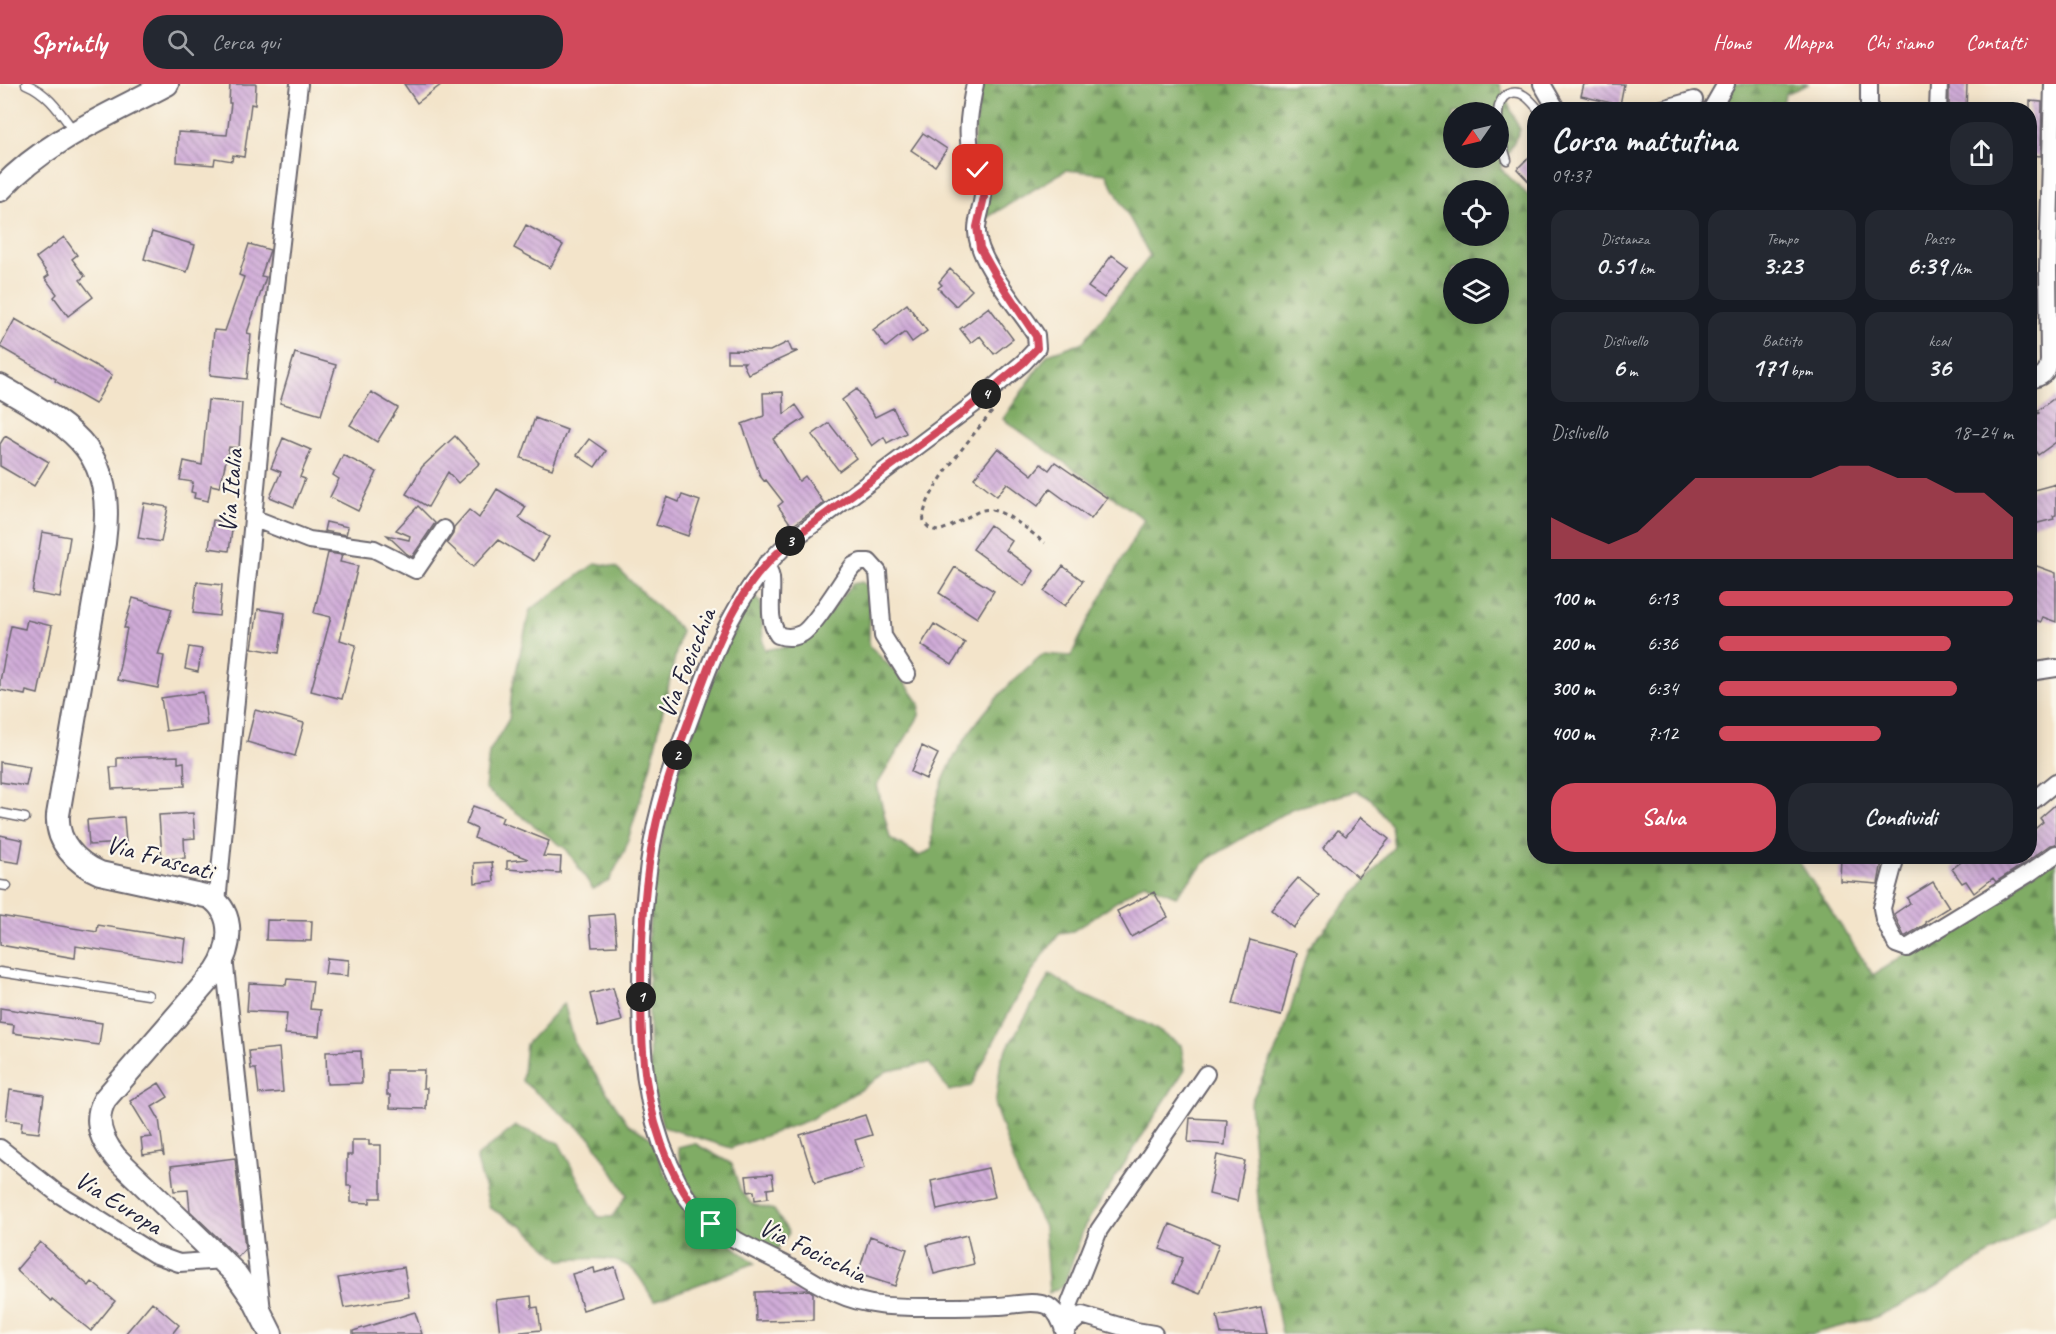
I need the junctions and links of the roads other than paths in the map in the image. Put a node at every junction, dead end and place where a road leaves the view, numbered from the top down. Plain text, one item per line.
1 (26, 84) edge
2 (167, 84) edge
3 (299, 84) edge
4 (975, 84) edge
5 (1542, 84) edge
6 (1686, 84) edge
7 (1726, 84) edge
8 (1869, 84) edge
9 (1939, 84) edge
10 (2053, 84) edge
11 (1500, 102) edge
12 (1538, 102) edge
13 (1548, 102) edge
14 (1695, 102) edge
15 (1716, 102) edge
16 (1869, 102) edge
17 (1938, 102) edge
18 (75, 133) junction
19 (0, 190) edge
20 (2037, 377) edge
21 (0, 386) edge
22 (253, 518) junction
23 (444, 529) dead end
24 (766, 564) junction
25 (2056, 668) edge
26 (2037, 671) edge
27 (907, 674) dead end
28 (2056, 782) edge
29 (2037, 797) edge
30 (0, 813) edge
31 (25, 818) dead end
32 (2056, 854) edge
33 (1894, 864) edge
34 (217, 903) junction
35 (224, 957) junction
36 (0, 972) edge
37 (148, 995) dead end
38 (1206, 1074) dead end
39 (0, 1148) edge
40 (224, 1260) junction
41 (267, 1325) edge
42 (1066, 1332) edge
43 (1154, 1334) edge

1 - 18 lane
2 - 18 main road
3 - 22 street, Via Italia
4 - 24 street, Via Focicchia
5 - 13 street
6 - 14 street
7 - 15 street
8 - 16 street
9 - 17 street
10 - 20 street
11 - 12 lane
18 - 19 main road
21 - 34 main road, Via Frascati
22 - 23 street
22 - 34 street, Via Italia
24 - 27 street
24 - 42 street, Via Focicchia
25 - 26 street
28 - 29 street
30 - 31 lane
32 - 33 street
34 - 35 main road, Via Frascati
35 - 40 main road, Via Frascati
35 - 41 street
36 - 37 lane
38 - 42 street
39 - 40 street, Via Europa
40 - 41 main road, Via Frascati
42 - 43 street

